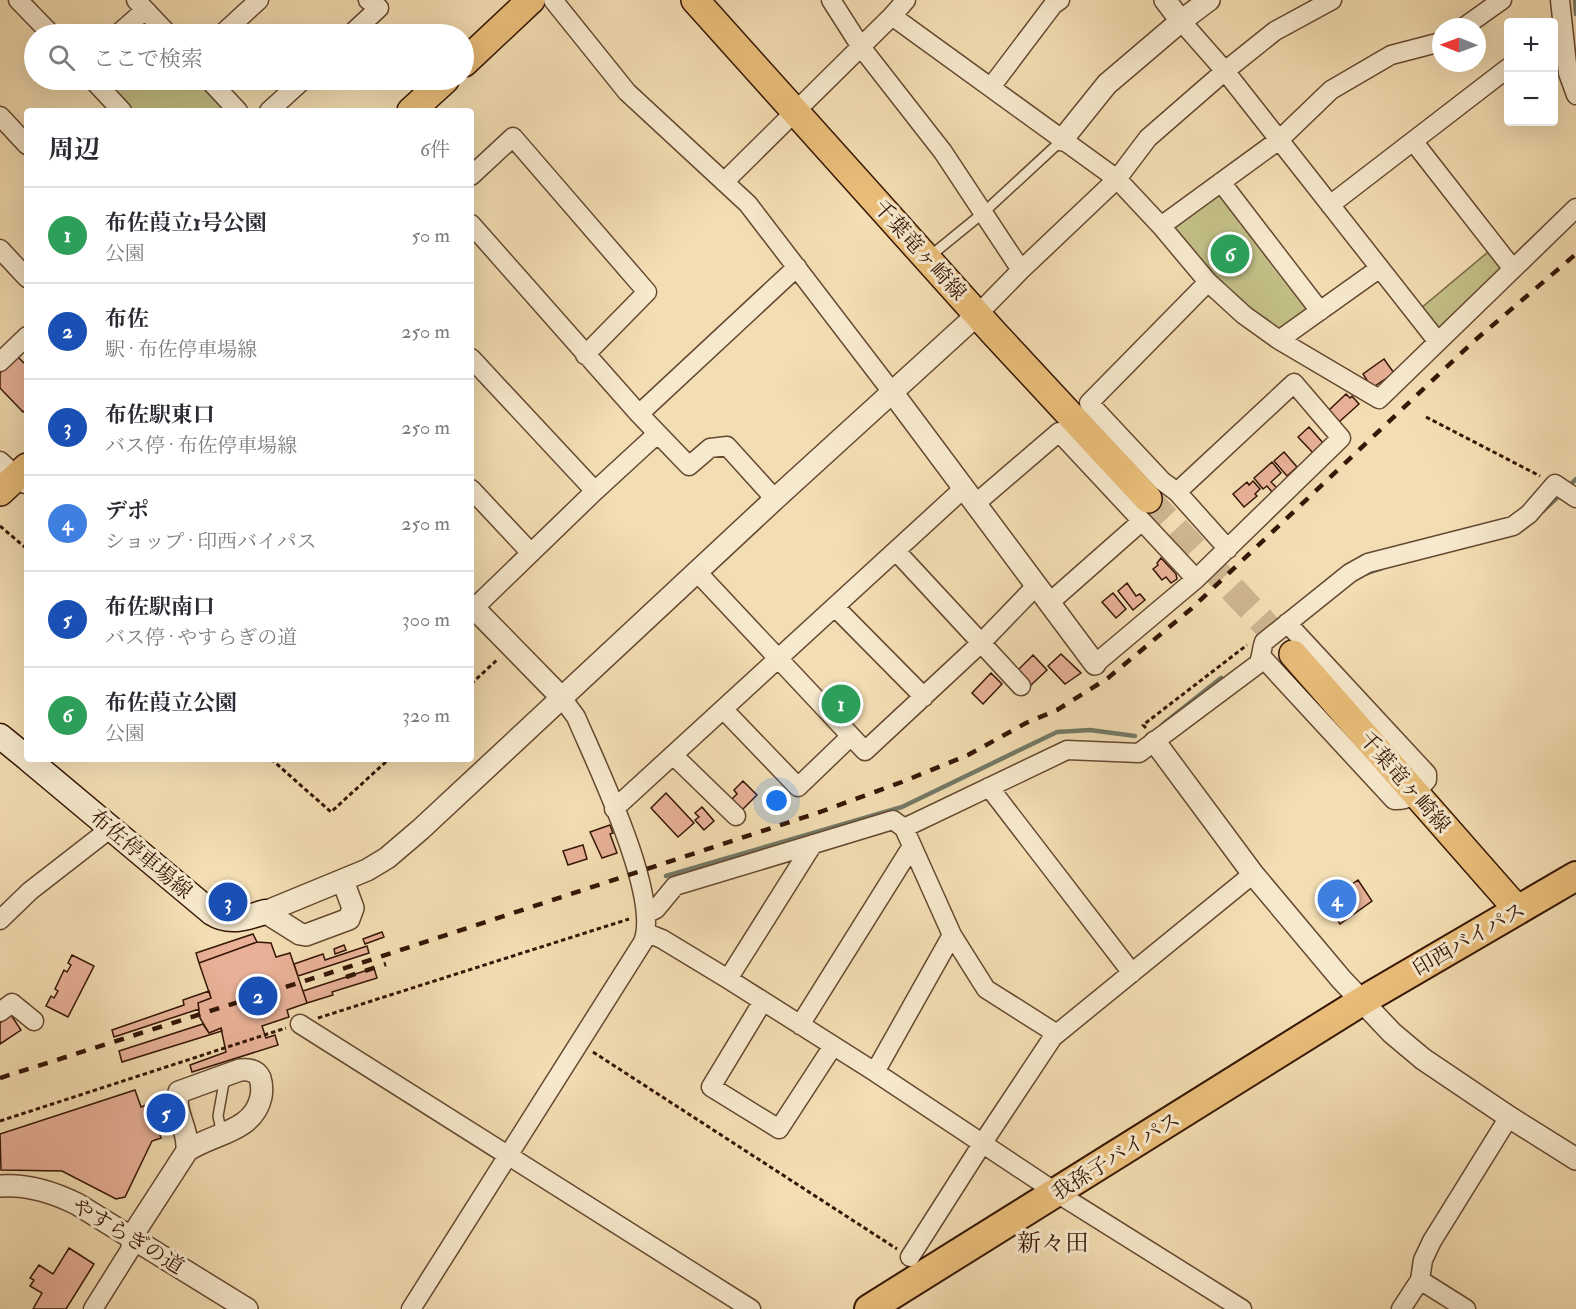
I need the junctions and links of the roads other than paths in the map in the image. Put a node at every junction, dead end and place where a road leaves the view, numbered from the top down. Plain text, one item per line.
1 (18, 0) edge
2 (259, 0) edge
3 (368, 0) edge
4 (531, 0) edge
5 (553, 0) edge
6 (695, 0) edge
7 (831, 0) edge
8 (906, 0) edge
9 (1060, 0) edge
10 (1165, 0) edge
11 (1209, 0) edge
12 (1332, 0) edge
13 (1502, 0) edge
14 (1560, 0) edge
15 (141, 5) edge
16 (892, 16) junction
17 (1477, 18) edge
18 (1181, 21) junction
19 (41, 24) edge
20 (126, 24) edge
21 (159, 24) edge
22 (233, 24) edge
23 (362, 24) edge
24 (1558, 34) edge
25 (1432, 44) edge
26 (861, 47) junction
27 (474, 54) edge
28 (1225, 71) junction
29 (1504, 72) edge
30 (991, 87) junction
31 (102, 90) edge
32 (218, 90) edge
33 (292, 90) edge
34 (434, 90) edge
35 (1576, 95) edge
36 (119, 108) edge
37 (235, 108) edge
38 (272, 108) edge
39 (414, 108) edge
40 (796, 111) junction
41 (0, 116) edge
42 (1062, 140) junction
43 (1279, 140) junction
44 (1413, 141) junction
45 (24, 142) edge
46 (474, 173) edge
47 (1117, 179) junction
48 (724, 182) junction
49 (1221, 182) junction
50 (1330, 205) junction
51 (1576, 208) edge
52 (983, 213) junction
53 (1161, 226) junction
54 (474, 227) edge
55 (0, 249) edge
56 (927, 258) junction
57 (797, 267) junction
58 (1380, 268) junction
59 (1514, 269) junction
60 (1021, 270) junction
61 (24, 275) edge
62 (1208, 282) junction
63 (1320, 311) junction
64 (978, 314) junction
65 (24, 339) edge
66 (1279, 340) junction
67 (1438, 342) junction
68 (585, 355) junction
69 (474, 361) edge
70 (0, 362) edge
71 (892, 392) junction
72 (639, 414) junction
73 (657, 434) junction
74 (595, 491) junction
75 (474, 492) edge
76 (1177, 492) junction
77 (969, 496) junction
78 (1576, 498) edge
79 (775, 499) junction
80 (1145, 510) junction
81 (1228, 549) junction
82 (896, 551) junction
83 (531, 553) junction
84 (697, 572) junction
85 (1196, 579) junction
86 (1042, 595) junction
87 (474, 606) edge
88 (835, 607) junction
89 (474, 610) edge
90 (1287, 623) junction
91 (981, 643) junction
92 (1293, 654) tunnel mouth
93 (1262, 657) junction
94 (778, 658) junction
95 (1095, 664) joint
96 (1021, 686) dead end
97 (924, 697) junction
98 (562, 698) junction
99 (723, 709) junction
100 (0, 735) edge
101 (851, 736) junction
102 (1155, 742) junction
103 (673, 755) junction
104 (24, 756) edge
105 (32, 762) edge
106 (989, 787) junction
107 (1415, 794) junction
108 (615, 809) junction
109 (736, 816) dead end
110 (111, 828) junction
111 (903, 828) junction
112 (813, 844) junction
113 (912, 846) junction
114 (1253, 874) junction
115 (1576, 876) edge
116 (343, 881) junction
117 (1518, 910) junction
118 (265, 912) junction
119 (646, 914) junction
120 (0, 920) edge
121 (647, 933) junction
122 (952, 934) junction
123 (1132, 973) junction
124 (728, 979) junction
125 (763, 1001) junction
126 (4, 1002) edge
127 (1362, 1002) junction
128 (34, 1021) dead end
129 (300, 1024) road end
130 (800, 1025) junction
131 (1057, 1034) junction
132 (833, 1046) junction
133 (874, 1072) junction
134 (225, 1074) junction
135 (1509, 1117) junction
136 (222, 1134) junction
137 (982, 1144) junction
138 (187, 1151) junction
139 (507, 1155) junction
140 (1576, 1159) edge
141 (0, 1185) edge
142 (1057, 1193) junction
143 (132, 1236) junction
144 (910, 1257) road end
145 (1420, 1280) junction
146 (93, 1309) edge
147 (247, 1309) edge
148 (411, 1309) edge
149 (751, 1309) edge
150 (869, 1309) edge
151 (1242, 1309) edge
152 (1401, 1309) edge
153 (1466, 1309) edge

1 - 19 street
2 - 22 street
3 - 23 street
4 - 27 main road
5 - 48 street
6 - 40 main road, 千葉竜ヶ崎線
7 - 26 street
8 - 16 street
9 - 30 street
10 - 18 street
11 - 18 street
12 - 28 street
13 - 17 street
14 - 24 street
15 - 20 street
15 - 21 street
16 - 26 street
16 - 30 street
18 - 28 street
18 - 42 street
24 - 35 street
25 - 43 street
26 - 40 street
26 - 52 street
28 - 43 street
28 - 47 street
29 - 44 street
30 - 42 street
31 - 36 street
32 - 37 street
33 - 38 street
34 - 39 main road
40 - 48 street
40 - 56 main road, 千葉竜ヶ崎線
41 - 45 street
42 - 47 street
42 - 52 lane
43 - 49 street
43 - 50 street
44 - 50 street
44 - 59 street
46 - 68 street
47 - 53 street
47 - 60 street
48 - 57 street
49 - 53 street
49 - 63 street
50 - 58 street
51 - 59 street
52 - 56 lane
52 - 60 street
53 - 62 street
54 - 68 street
55 - 61 street
56 - 64 main road, 千葉竜ヶ崎線
57 - 71 street
57 - 72 street
58 - 63 street
58 - 67 street
59 - 67 street
60 - 64 street
62 - 66 street
62 - 76 street
63 - 66 street
64 - 71 street
64 - 80 main road, 千葉竜ヶ崎線
65 - 70 street
66 - 67 street
68 - 72 street
69 - 74 street
71 - 77 street
71 - 79 street
72 - 73 street
73 - 74 street
73 - 79 street
74 - 83 street
75 - 83 street
76 - 81 street
76 - 81 street
77 - 80 street
77 - 82 street
77 - 86 street
78 - 90 street
79 - 84 street
80 - 85 street
80 - 86 street
81 - 85 street
82 - 88 street
82 - 91 street
83 - 87 street
84 - 94 street
84 - 98 street
85 - 95 street
86 - 91 street
86 - 95 street
88 - 94 street
88 - 97 street
89 - 98 street
90 - 93 street
90 - 107 street
91 - 96 street
91 - 97 street
92 - 107 main road, 千葉竜ヶ崎線
93 - 102 street
93 - 107 street
94 - 99 street
94 - 101 street
97 - 101 street
98 - 108 street
98 - 116 street
99 - 101 street
99 - 103 street
100 - 104 main road, 布佐停車場線
102 - 106 street
102 - 114 street
103 - 108 street
103 - 109 street
105 - 110 main road, 布佐停車場線
106 - 111 street
106 - 123 street
107 - 117 main road, 千葉竜ヶ崎線
108 - 119 street
110 - 118 main road, 布佐停車場線
110 - 120 street
111 - 112 street
111 - 113 street
112 - 119 street
112 - 124 street
113 - 122 street
113 - 130 street
114 - 123 street
114 - 127 street
115 - 117 highway, 印西バイパス
116 - 118 street
116 - 118 street
117 - 127 highway, 印西バイパス
119 - 121 street
121 - 124 street
121 - 139 street
122 - 131 street
122 - 133 street
123 - 131 street
124 - 125 street
125 - 130 street
125 - 132 street
126 - 128 street
127 - 135 street
127 - 142 highway, 我孫子バイパス
129 - 139 street
130 - 132 street
131 - 137 street
132 - 133 street
133 - 137 street
134 - 136 lane
134 - 136 street
134 - 138 street
135 - 140 street
135 - 145 street
136 - 138 street
137 - 142 street
137 - 144 street
138 - 143 street
139 - 148 street
139 - 149 street
141 - 143 street, やすらぎの道
142 - 150 highway, 我孫子バイパス
142 - 151 street
143 - 146 street
143 - 147 street, やすらぎの道
145 - 152 street
145 - 153 street

